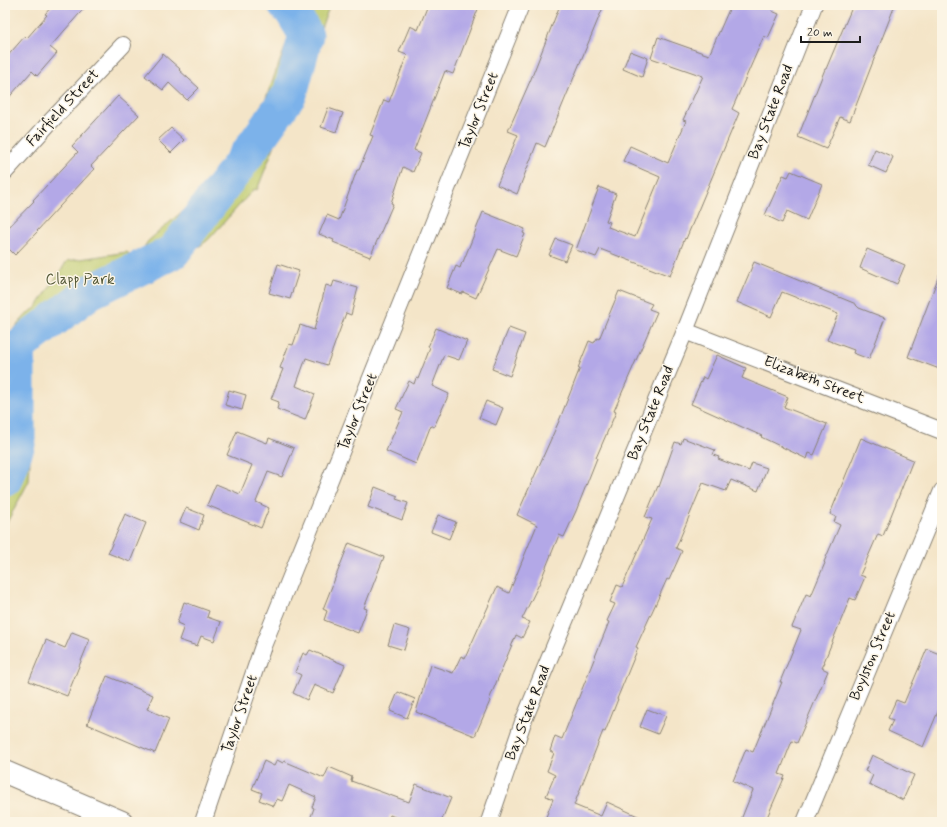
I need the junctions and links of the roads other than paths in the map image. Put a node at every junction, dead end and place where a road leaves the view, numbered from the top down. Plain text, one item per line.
1 (521, 5) edge
2 (814, 5) edge
3 (123, 45) dead end
4 (5, 172) edge
5 (685, 331) junction
6 (942, 431) edge
7 (942, 491) edge
8 (5, 772) edge
9 (122, 822) edge
10 (202, 822) edge
11 (489, 822) edge
12 (805, 822) edge

1 - 10 street, Taylor Street
2 - 5 street, Bay State Road
3 - 4 street, Fairfield Street
5 - 6 street, Elizabeth Street
5 - 11 street, Bay State Road
7 - 12 street, Boylston Street
8 - 9 highway

